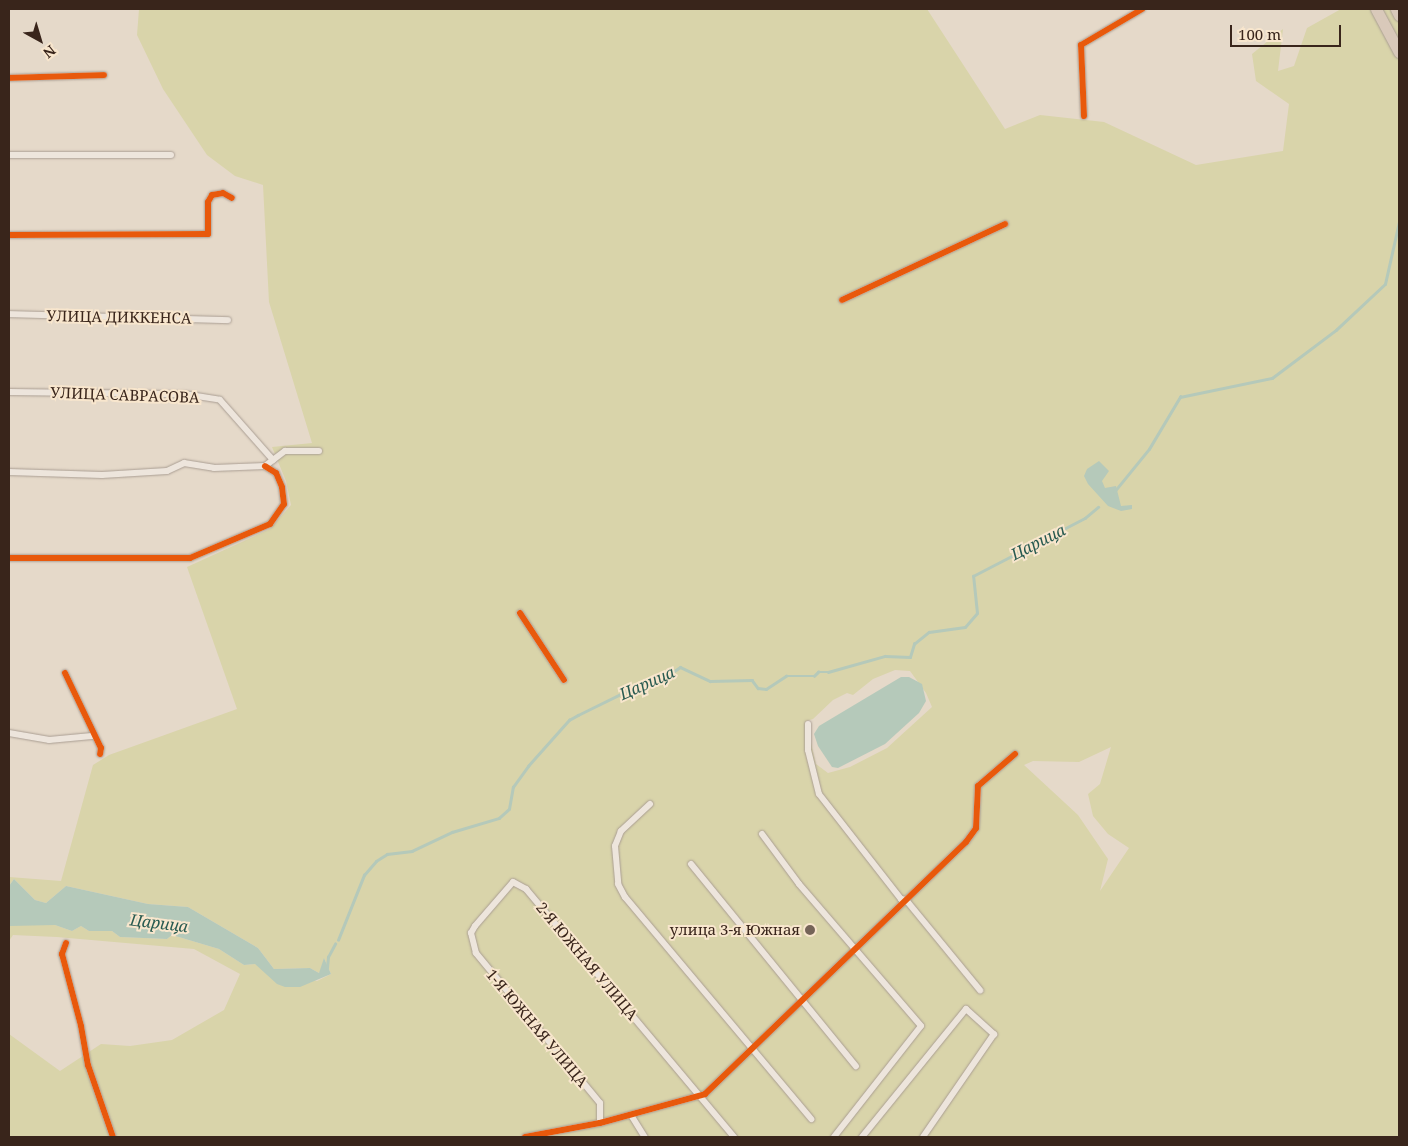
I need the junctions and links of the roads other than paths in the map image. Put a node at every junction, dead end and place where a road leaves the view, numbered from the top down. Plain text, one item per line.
1 (1142, 9) edge
2 (1376, 9) edge
3 (1396, 9) edge
4 (1399, 15) edge
5 (1399, 52) edge
6 (104, 75) dead end
7 (9, 78) edge
8 (1084, 116) dead end
9 (9, 155) edge
10 (171, 155) dead end
11 (232, 198) dead end
12 (1005, 224) dead end
13 (9, 235) edge
14 (842, 300) dead end
15 (9, 314) edge
16 (228, 320) dead end
17 (9, 392) edge
18 (319, 451) dead end
19 (273, 460) junction
20 (265, 466) junction
21 (9, 472) edge
22 (9, 558) edge
23 (520, 614) dead end
24 (64, 673) dead end
25 (564, 680) dead end
26 (808, 724) dead end
27 (9, 733) edge
28 (92, 736) junction
29 (100, 754) dead end
30 (1015, 754) dead end
31 (650, 804) dead end
32 (762, 834) dead end
33 (691, 864) dead end
34 (906, 900) junction
35 (471, 933) joint
36 (66, 943) dead end
37 (855, 950) junction
38 (980, 990) dead end
39 (802, 1000) junction
40 (753, 1048) junction
41 (856, 1066) dead end
42 (700, 1096) junction
43 (630, 1115) junction
44 (812, 1119) dead end
45 (600, 1123) junction
46 (114, 1137) edge
47 (525, 1137) edge
48 (645, 1137) edge
49 (734, 1137) edge
50 (834, 1137) edge
51 (862, 1137) edge
52 (923, 1137) edge

1 - 8 street
2 - 5 highway
3 - 4 highway
6 - 7 street
9 - 10 street
11 - 13 street
12 - 14 street
15 - 16 street, УЛИЦА ДИККЕНСА
17 - 19 street, УЛИЦА САВРАСОВА
18 - 19 street
19 - 20 street
20 - 21 street
20 - 22 street
23 - 25 street
24 - 28 street
26 - 34 street
27 - 28 street
28 - 29 street
30 - 34 street
31 - 40 street
32 - 37 street
33 - 39 street
34 - 37 street
34 - 38 street
35 - 42 street, 2-Я ЮЖНАЯ УЛИЦА
35 - 45 street, 1-Я ЮЖНАЯ УЛИЦА
36 - 46 street
37 - 39 street
37 - 50 street
39 - 40 street
39 - 41 street
40 - 42 street
40 - 44 street
42 - 43 street
42 - 49 street
43 - 45 street
43 - 48 street
45 - 47 street
51 - 52 street

